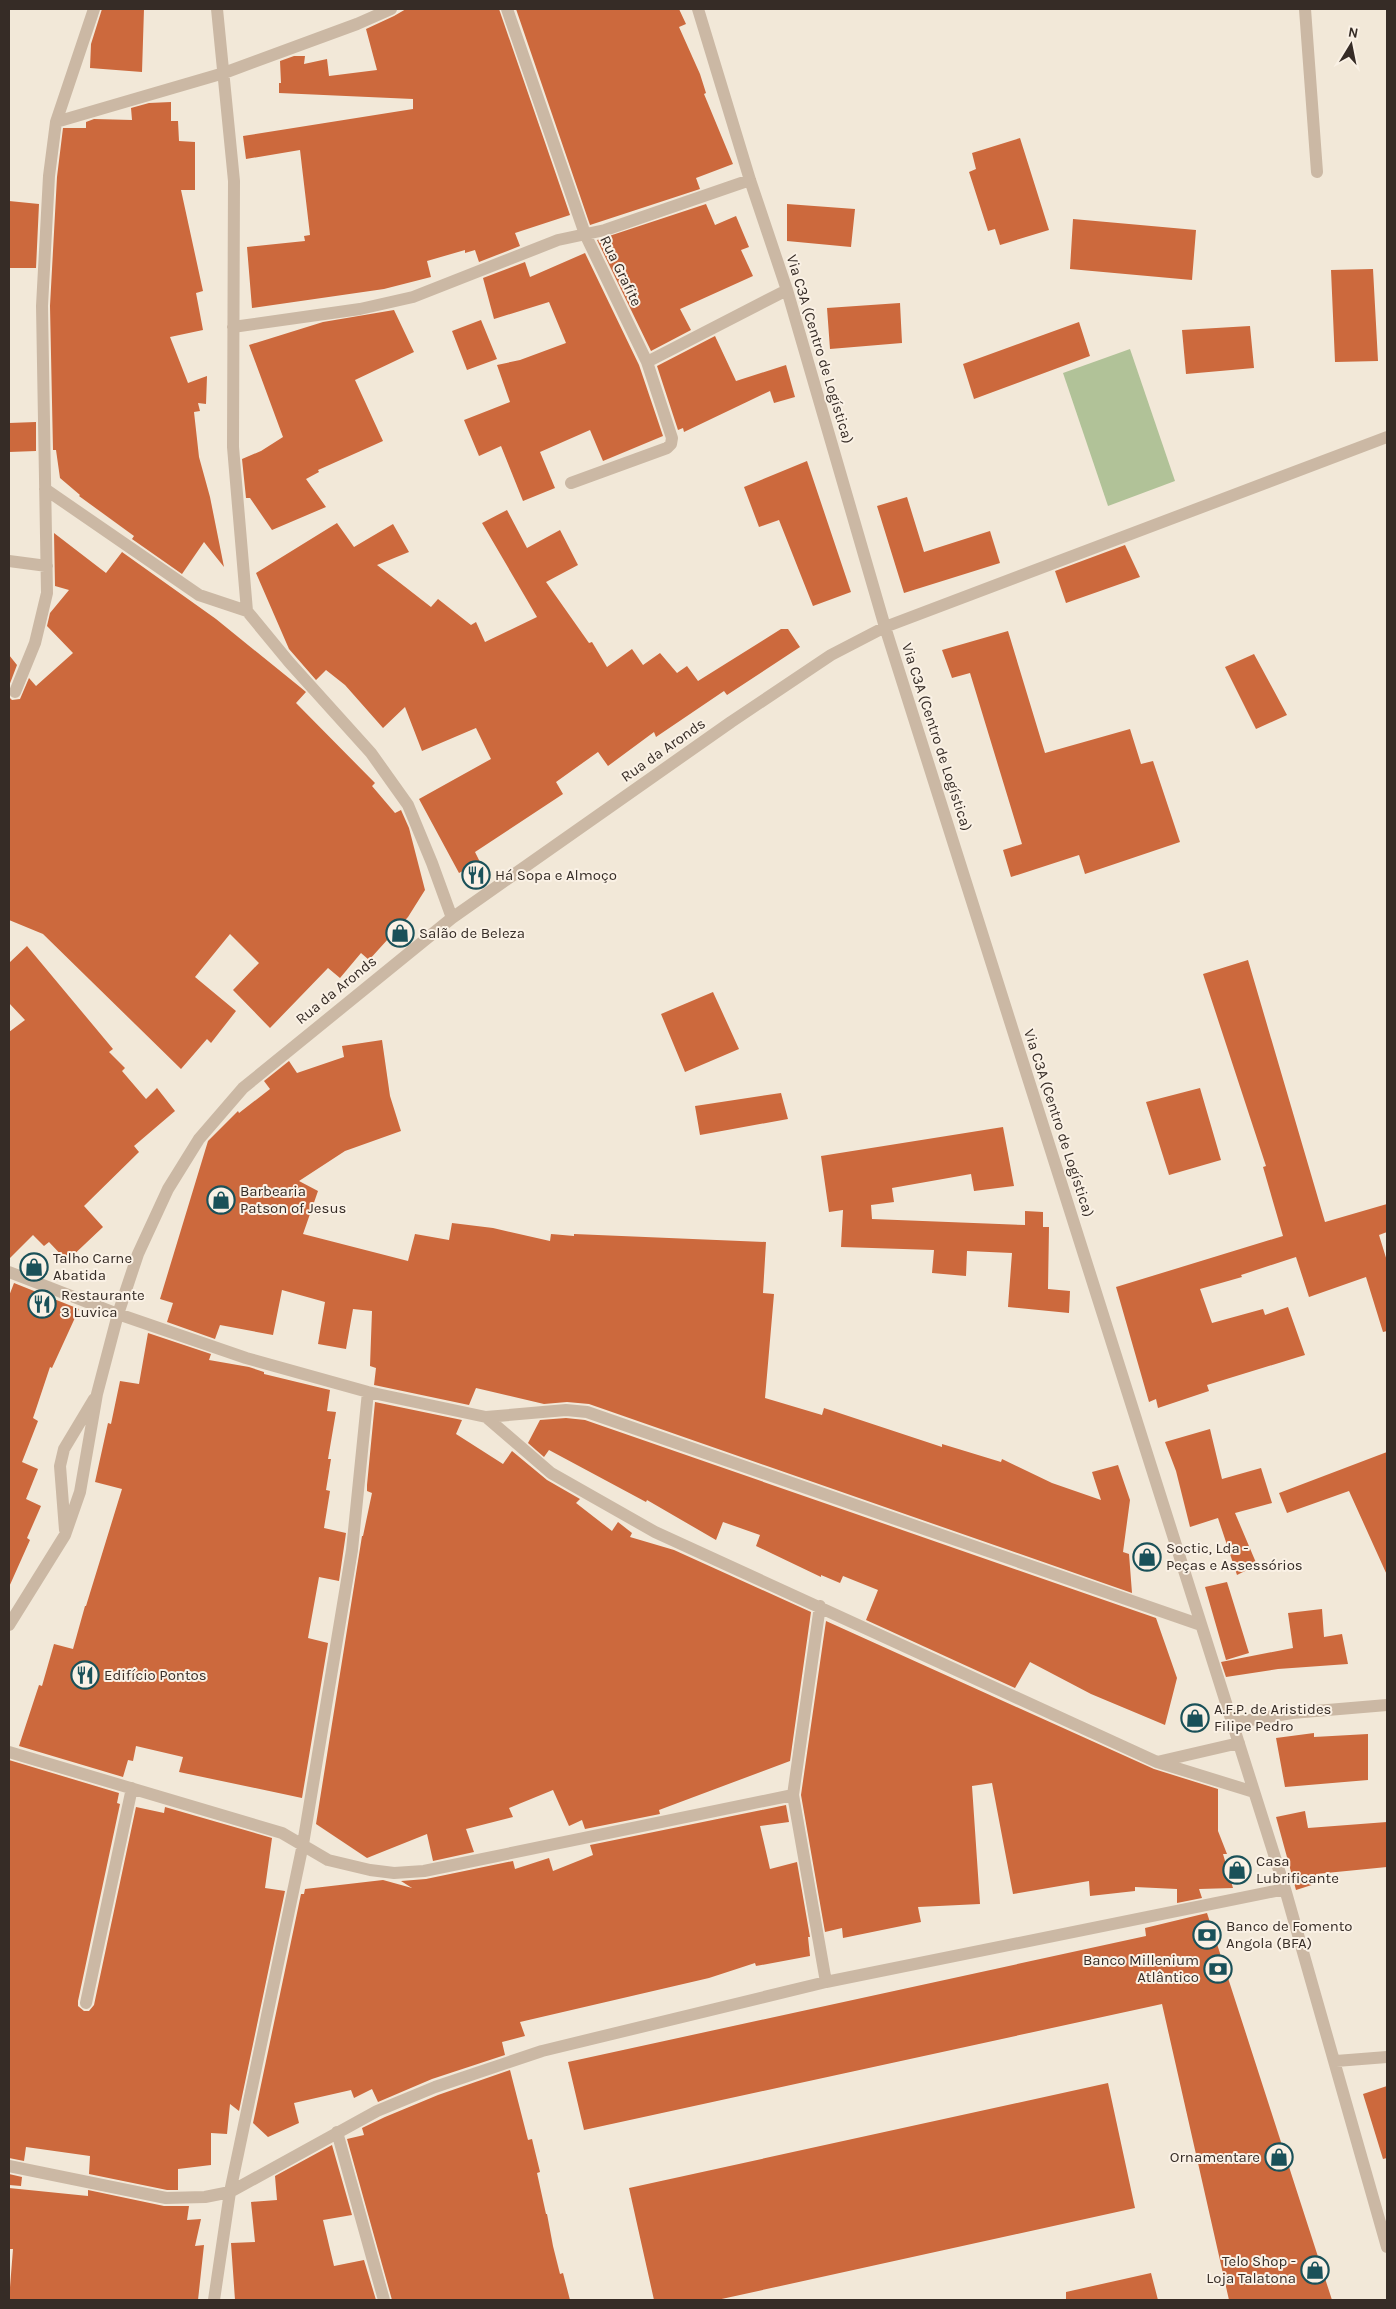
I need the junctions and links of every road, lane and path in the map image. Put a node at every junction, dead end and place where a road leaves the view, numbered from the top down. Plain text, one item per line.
1 (94, 9) edge
2 (217, 9) edge
3 (391, 9) edge
4 (507, 9) edge
5 (698, 9) edge
6 (1305, 9) edge
7 (224, 73) junction
8 (56, 122) junction
9 (1317, 172) dead end
10 (750, 180) junction
11 (585, 234) junction
12 (787, 290) junction
13 (233, 327) junction
14 (647, 362) junction
15 (1387, 437) edge
16 (572, 483) dead end
17 (45, 490) junction
18 (9, 561) edge
19 (47, 566) junction
20 (247, 611) junction
21 (885, 627) junction
22 (15, 692) dead end
23 (452, 918) junction
24 (10, 1277) edge
25 (118, 1314) junction
26 (368, 1392) junction
27 (97, 1394) junction
28 (486, 1417) junction
29 (65, 1535) junction
30 (820, 1606) junction
31 (9, 1625) edge
32 (1201, 1625) junction
33 (1387, 1705) edge
34 (1232, 1723) junction
35 (1239, 1743) junction
36 (9, 1752) edge
37 (1157, 1762) junction
38 (132, 1788) junction
39 (1254, 1792) junction
40 (793, 1795) junction
41 (303, 1844) junction
42 (1285, 1889) junction
43 (826, 1982) junction
44 (86, 2003) dead end
45 (1387, 2057) edge
46 (1336, 2062) junction
47 (337, 2132) junction
48 (9, 2166) edge
49 (230, 2192) junction
50 (1387, 2246) edge
51 (214, 2300) edge
52 (384, 2300) edge

1 - 8 street
2 - 7 street
3 - 7 street
4 - 11 street, Rua Grafite
5 - 10 street, Via C3A (Centro de Logística)
6 - 9 street
7 - 8 street
7 - 13 street
8 - 17 street
10 - 11 street
10 - 12 street, Via C3A (Centro de Logística)
11 - 13 street
11 - 14 street, Rua Grafite
12 - 14 street
12 - 21 street, Via C3A (Centro de Logística)
13 - 20 street
14 - 16 street, Rua Grafite
15 - 21 street, Rua da Aronds
17 - 19 street
17 - 20 street
18 - 19 street
19 - 22 street
20 - 23 street
21 - 23 street, Rua da Aronds
21 - 32 street, Via C3A (Centro de Logística)
23 - 25 street, Rua da Aronds
24 - 25 street
25 - 26 street
25 - 27 street, Rua da Aronds
26 - 28 street
26 - 41 street
27 - 29 street
27 - 29 street
28 - 30 street
28 - 32 street
29 - 31 street
30 - 37 street
30 - 40 street
32 - 34 street, Via C3A (Centro de Logística)
33 - 34 street
34 - 35 street, Via C3A (Centro de Logística)
35 - 37 street
35 - 39 street, Via C3A (Centro de Logística)
36 - 38 street
37 - 39 street
38 - 41 street
38 - 44 street
39 - 42 street, Via C3A (Centro de Logística)
40 - 41 street
40 - 43 street
41 - 49 street
42 - 43 street
42 - 46 street, Via C3A (Centro de Logística)
43 - 47 street
45 - 46 street
46 - 50 street, Via C3A (Centro de Logística)
47 - 49 street
47 - 52 street
48 - 49 street
49 - 51 street

